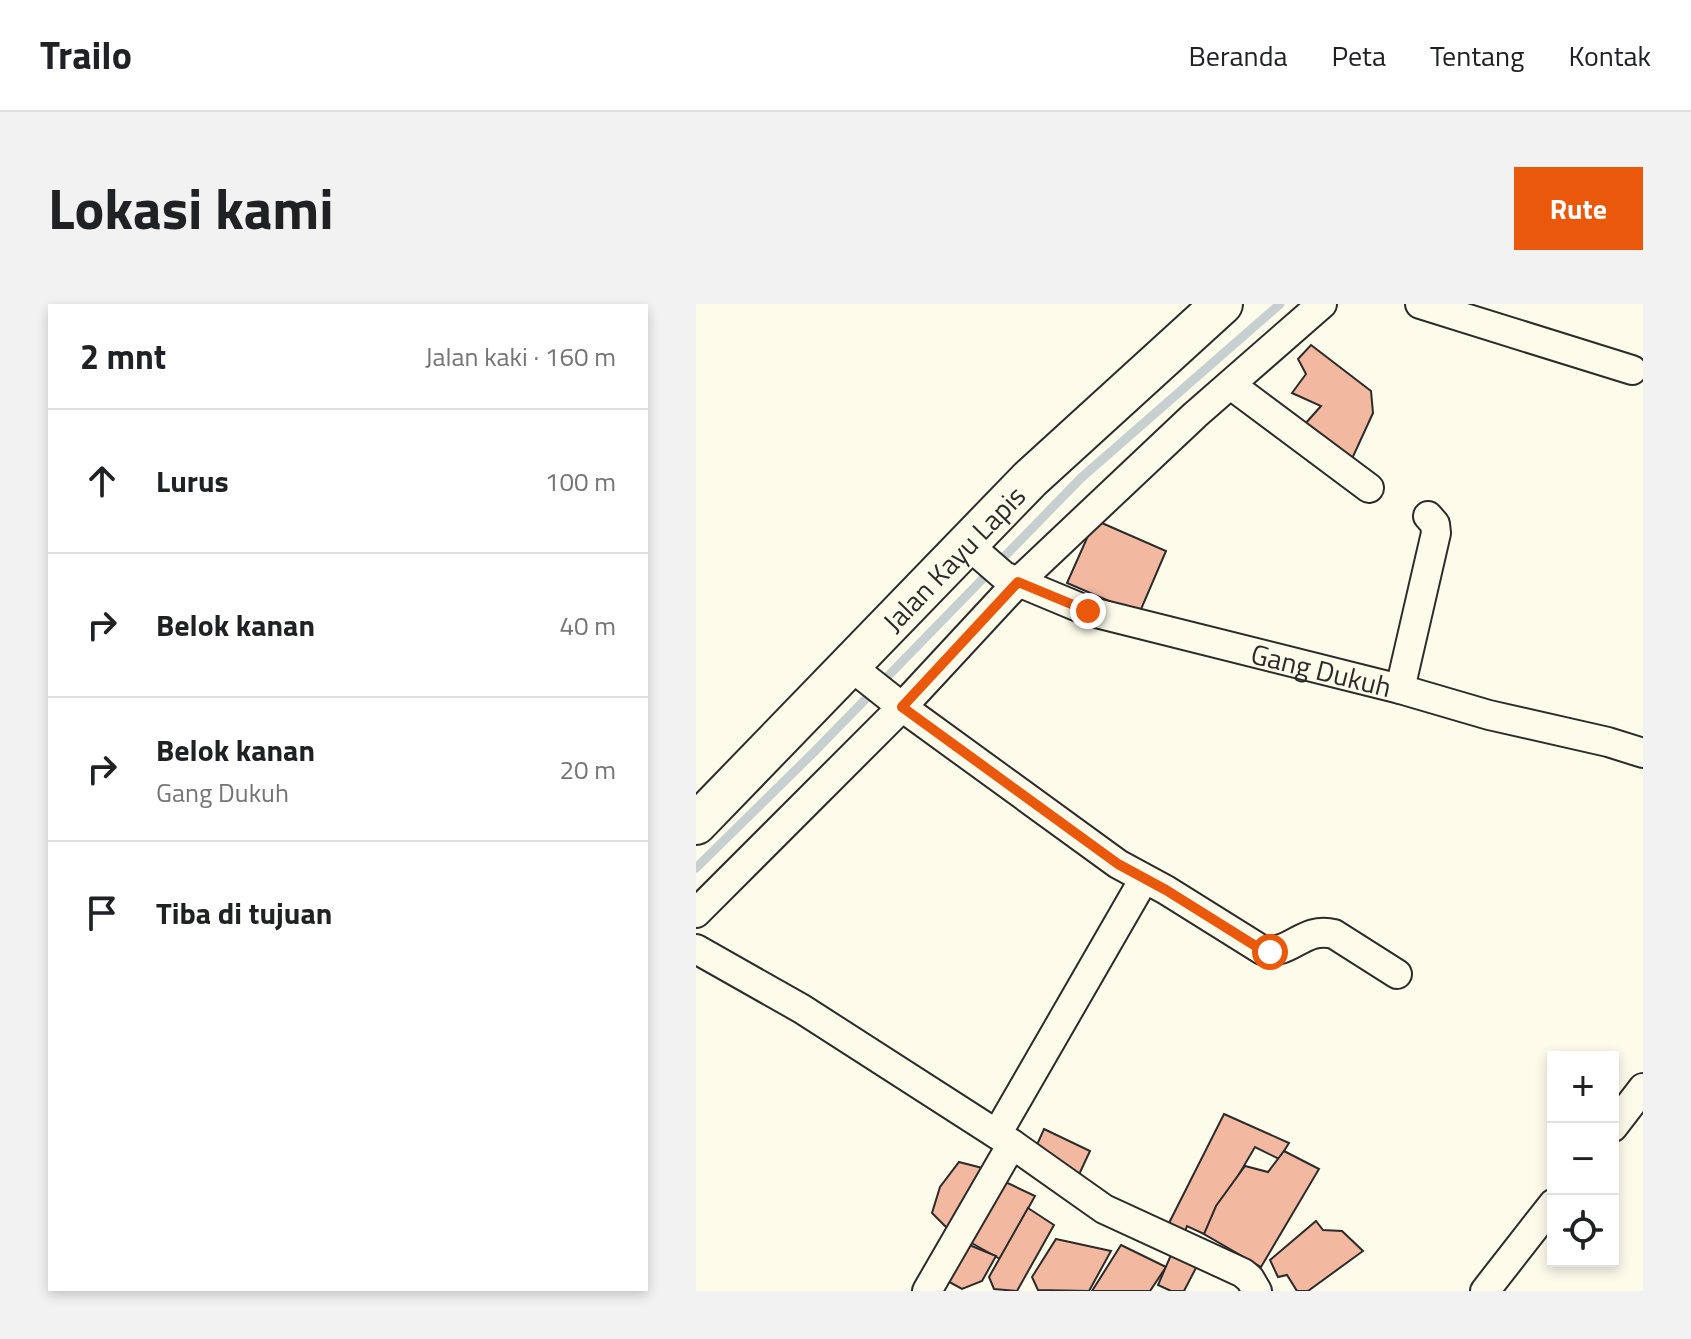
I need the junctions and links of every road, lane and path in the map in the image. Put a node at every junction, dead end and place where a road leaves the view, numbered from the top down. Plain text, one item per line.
1 (1222, 304) edge
2 (1322, 304) edge
3 (1420, 304) edge
4 (1632, 370) dead end
5 (1231, 385) junction
6 (1369, 488) dead end
7 (1428, 516) dead end
8 (993, 565) junction
9 (875, 686) junction
10 (1400, 689) junction
11 (1643, 753) edge
12 (696, 824) edge
13 (1144, 879) junction
14 (696, 913) edge
15 (696, 949) edge
16 (1397, 974) dead end
17 (1643, 1088) edge
18 (1616, 1123) edge
19 (1004, 1139) junction
20 (1547, 1212) edge
21 (927, 1291) edge
22 (1257, 1291) edge
23 (1485, 1291) edge

1 - 8 street, Jalan Kayu Lapis
2 - 5 street
3 - 4 street
5 - 6 street
5 - 8 street
7 - 10 street
8 - 9 street, Jalan Kayu Lapis
8 - 9 street
8 - 10 street, Gang Dukuh
9 - 12 street, Jalan Kayu Lapis
9 - 13 street
9 - 14 street
10 - 11 street, Gang Dukuh
13 - 16 street
13 - 19 street
15 - 19 street
17 - 18 street
19 - 21 street
19 - 22 street
20 - 23 street

